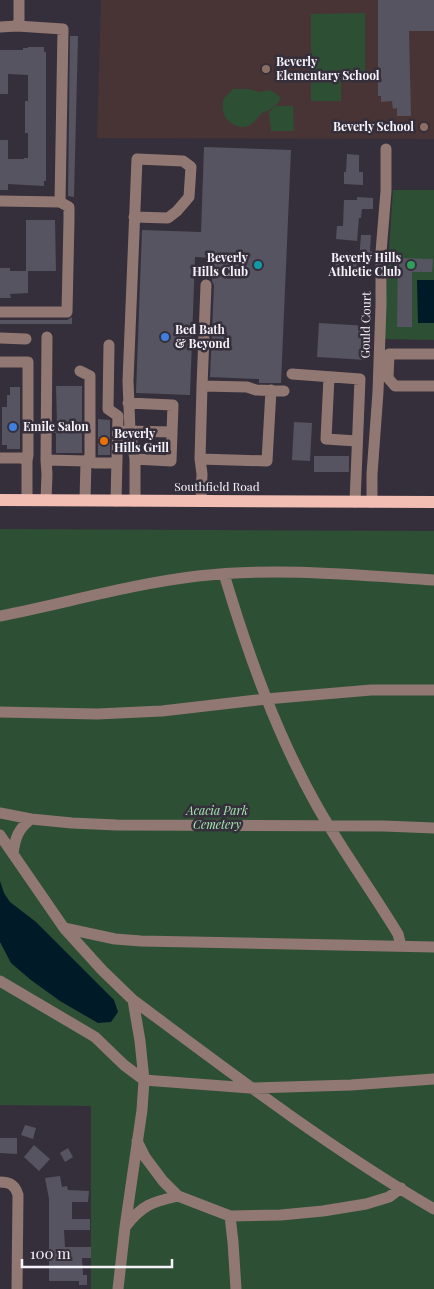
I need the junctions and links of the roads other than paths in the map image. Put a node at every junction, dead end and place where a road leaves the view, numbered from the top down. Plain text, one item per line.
1 (19, 0) edge
2 (17, 26) junction
3 (0, 27) edge
4 (386, 149) dead end
5 (0, 201) edge
6 (60, 202) junction
7 (134, 217) junction
8 (206, 285) dead end
9 (0, 312) edge
10 (46, 337) dead end
11 (0, 338) edge
12 (26, 339) dead end
13 (109, 345) dead end
14 (434, 354) edge
15 (0, 362) edge
16 (80, 371) dead end
17 (292, 374) dead end
18 (330, 377) junction
19 (202, 386) junction
20 (434, 386) edge
21 (271, 390) junction
22 (284, 391) dead end
23 (128, 402) junction
24 (118, 430) junction
25 (130, 431) junction
26 (172, 432) junction
27 (357, 441) junction
28 (0, 458) edge
29 (135, 459) junction
30 (200, 459) junction
31 (46, 460) junction
32 (27, 461) junction
33 (86, 461) junction
34 (117, 462) junction
35 (0, 500) edge
36 (27, 500) junction
37 (46, 500) junction
38 (85, 500) junction
39 (116, 501) junction
40 (135, 501) junction
41 (201, 501) junction
42 (355, 502) junction
43 (372, 502) junction
44 (434, 502) edge
45 (224, 574) junction
46 (434, 580) edge
47 (0, 616) edge
48 (434, 690) edge
49 (266, 699) junction
50 (0, 712) edge
51 (0, 813) edge
52 (31, 819) junction
53 (328, 825) junction
54 (434, 828) edge
55 (0, 835) edge
56 (13, 854) junction
57 (64, 928) junction
58 (401, 946) junction
59 (434, 947) edge
60 (0, 981) edge
61 (133, 1000) junction
62 (434, 1079) edge
63 (144, 1080) junction
64 (250, 1088) junction
65 (137, 1141) junction
66 (0, 1182) edge
67 (401, 1188) junction
68 (178, 1196) junction
69 (434, 1209) edge
70 (230, 1216) junction
71 (125, 1227) junction
72 (17, 1289) edge
73 (118, 1289) edge
74 (236, 1289) edge

1 - 2 street
2 - 3 street
2 - 6 street
4 - 43 street, Gould Court
5 - 6 street
6 - 9 street
7 - 7 street
7 - 23 street
8 - 19 street
10 - 31 street
11 - 12 street
13 - 24 street
14 - 20 street
15 - 32 street
16 - 33 street
17 - 18 street
18 - 27 street
18 - 27 street
19 - 21 street
19 - 30 street
21 - 22 street
21 - 30 street
23 - 25 street
23 - 26 street
24 - 25 street
24 - 34 street
25 - 26 street
25 - 29 street
26 - 29 street
27 - 42 street
28 - 32 street
29 - 40 street
30 - 41 street
31 - 33 street
31 - 37 street
32 - 36 street
33 - 34 street
33 - 38 street
34 - 39 street
35 - 36 main road, Southfield Road
36 - 37 main road, Southfield Road
37 - 38 main road, Southfield Road
38 - 39 main road, Southfield Road
39 - 40 main road, Southfield Road
40 - 41 main road, Southfield Road
41 - 42 main road, Southfield Road
42 - 43 main road, Southfield Road
43 - 44 main road, Southfield Road
45 - 46 street
45 - 47 street
45 - 49 street
48 - 49 street
49 - 50 street
49 - 53 street
51 - 52 street
52 - 53 street
52 - 56 street
53 - 54 street
53 - 58 street
55 - 56 street
56 - 57 street
57 - 58 street
57 - 61 street
58 - 59 street
60 - 63 street
61 - 63 street
61 - 64 street
62 - 64 street
63 - 64 street
63 - 65 street
64 - 67 street
65 - 68 street
65 - 71 street
66 - 72 street
67 - 69 street
67 - 70 street
68 - 70 street
68 - 71 street
70 - 74 street
71 - 73 street

